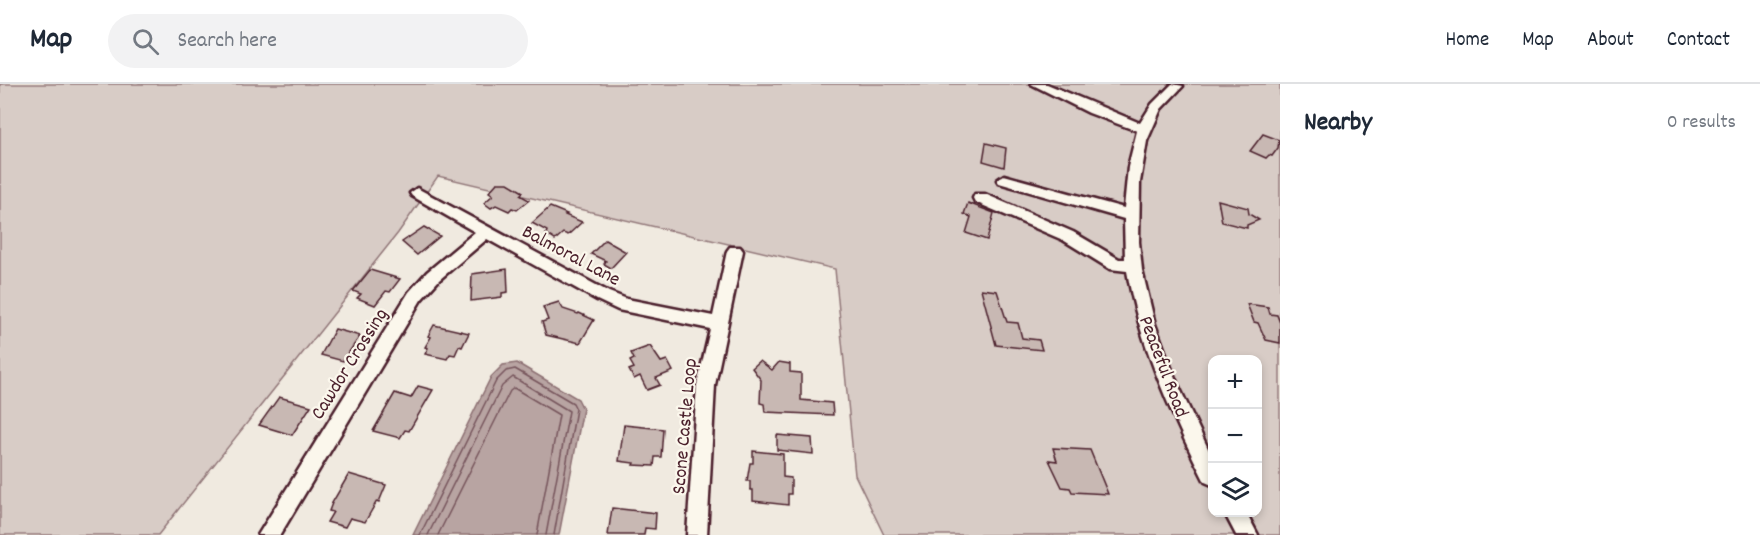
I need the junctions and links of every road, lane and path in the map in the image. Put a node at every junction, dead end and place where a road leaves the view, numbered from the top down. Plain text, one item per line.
1 (1037, 84) edge
2 (1177, 86) dead end
3 (1143, 129) junction
4 (1004, 180) dead end
5 (417, 193) dead end
6 (980, 198) dead end
7 (1129, 214) junction
8 (486, 231) junction
9 (735, 251) dead end
10 (1133, 266) junction
11 (718, 324) junction
12 (1208, 467) edge
13 (1237, 517) edge
14 (268, 535) edge
15 (697, 535) edge
16 (1248, 535) edge

1 - 3 street
2 - 3 street, Peaceful Road
3 - 7 street, Peaceful Road
4 - 7 street
5 - 8 street, Balmoral Lane
6 - 10 street
7 - 10 street, Peaceful Road
8 - 11 street, Balmoral Lane
8 - 14 street, Cawdor Crossing
9 - 11 street, Scone Castle Loop
10 - 12 street, Peaceful Road
11 - 15 street, Scone Castle Loop
13 - 16 street

